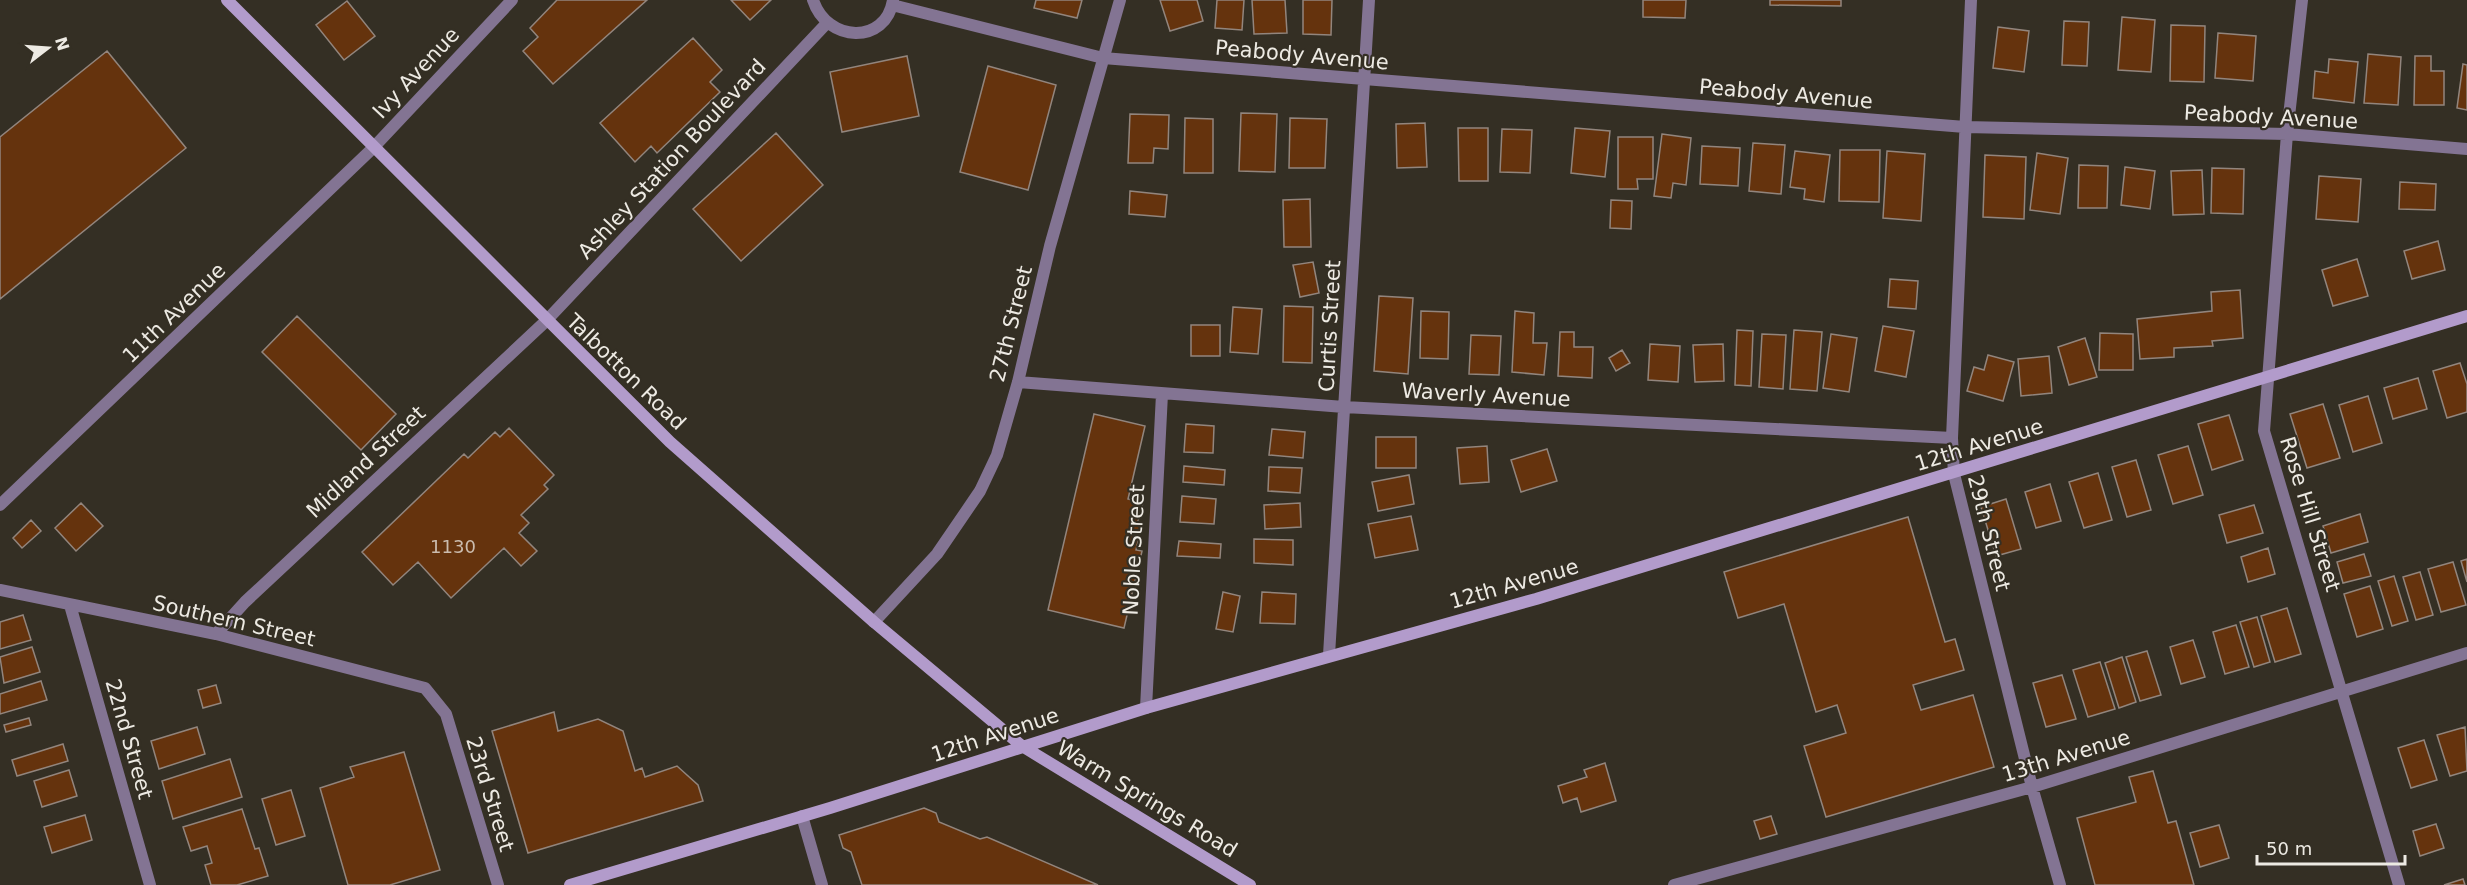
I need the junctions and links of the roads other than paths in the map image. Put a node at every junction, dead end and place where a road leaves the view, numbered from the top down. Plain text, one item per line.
1 (227, 0) edge
2 (512, 0) edge
3 (813, 0) edge
4 (1120, 0) edge
5 (1369, 0) edge
6 (1971, 0) edge
7 (2302, 0) edge
8 (892, 3) edge
9 (826, 24) junction
10 (1103, 58) junction
11 (1364, 80) junction
12 (1965, 127) junction
13 (2287, 134) junction
14 (373, 148) junction
15 (2467, 149) edge
16 (2467, 316) edge
17 (546, 321) junction
18 (2270, 377) junction
19 (1018, 382) junction
20 (1162, 394) junction
21 (1344, 407) junction
22 (1952, 438) junction
23 (1954, 474) junction
24 (0, 505) edge
25 (0, 590) edge
26 (70, 604) junction
27 (874, 622) junction
28 (216, 634) junction
29 (2467, 652) edge
30 (1329, 655) junction
31 (2343, 693) junction
32 (1146, 708) junction
33 (446, 714) joint
34 (1022, 746) junction
35 (2032, 787) junction
36 (802, 816) junction
37 (150, 885) edge
38 (498, 885) edge
39 (570, 885) edge
40 (822, 885) edge
41 (1250, 885) edge
42 (1674, 885) edge
43 (2060, 885) edge
44 (2399, 885) edge

1 - 14 street, Talbotton Road
2 - 14 street, Ivy Avenue
3 - 9 street
4 - 10 street, 27th Street
5 - 11 street, Curtis Street
6 - 12 street, 29th Street
7 - 13 street, Rose Hill Street
8 - 9 street
8 - 10 street, Peabody Avenue
9 - 17 street, Ashley Station Boulevard
10 - 11 street, Peabody Avenue
10 - 19 street, 27th Street
11 - 12 street, Peabody Avenue
11 - 21 street, Curtis Street
12 - 13 street, Peabody Avenue
12 - 22 street, 29th Street
13 - 15 street, Peabody Avenue
13 - 18 street, Rose Hill Street
14 - 17 street, Talbotton Road
14 - 24 street, 11th Avenue
16 - 18 street, 12th Avenue
17 - 27 street, Talbotton Road
17 - 28 street, Midland Street
18 - 23 street, 12th Avenue
18 - 31 street, Rose Hill Street
19 - 20 street, Waverly Avenue
19 - 27 street, 27th Street
20 - 21 street, Waverly Avenue
20 - 32 street, Noble Street
21 - 22 street, Waverly Avenue
21 - 30 street, Curtis Street
22 - 23 street, 29th Street
23 - 30 street, 12th Avenue
23 - 35 street, 29th Street
25 - 26 street, Southern Street
26 - 28 street, Southern Street
26 - 37 street, 22nd Street
27 - 34 street, Talbotton Road
28 - 33 street, Southern Street
29 - 31 street, 13th Avenue
30 - 32 street, 12th Avenue
31 - 35 street, 13th Avenue
31 - 44 street, Rose Hill Street
32 - 34 street, 12th Avenue
33 - 38 street, 23rd Street
34 - 36 street, 12th Avenue
34 - 41 street, Warm Springs Road
35 - 42 street, 13th Avenue
35 - 43 street, 29th Street
36 - 39 street, 12th Avenue
36 - 40 street

